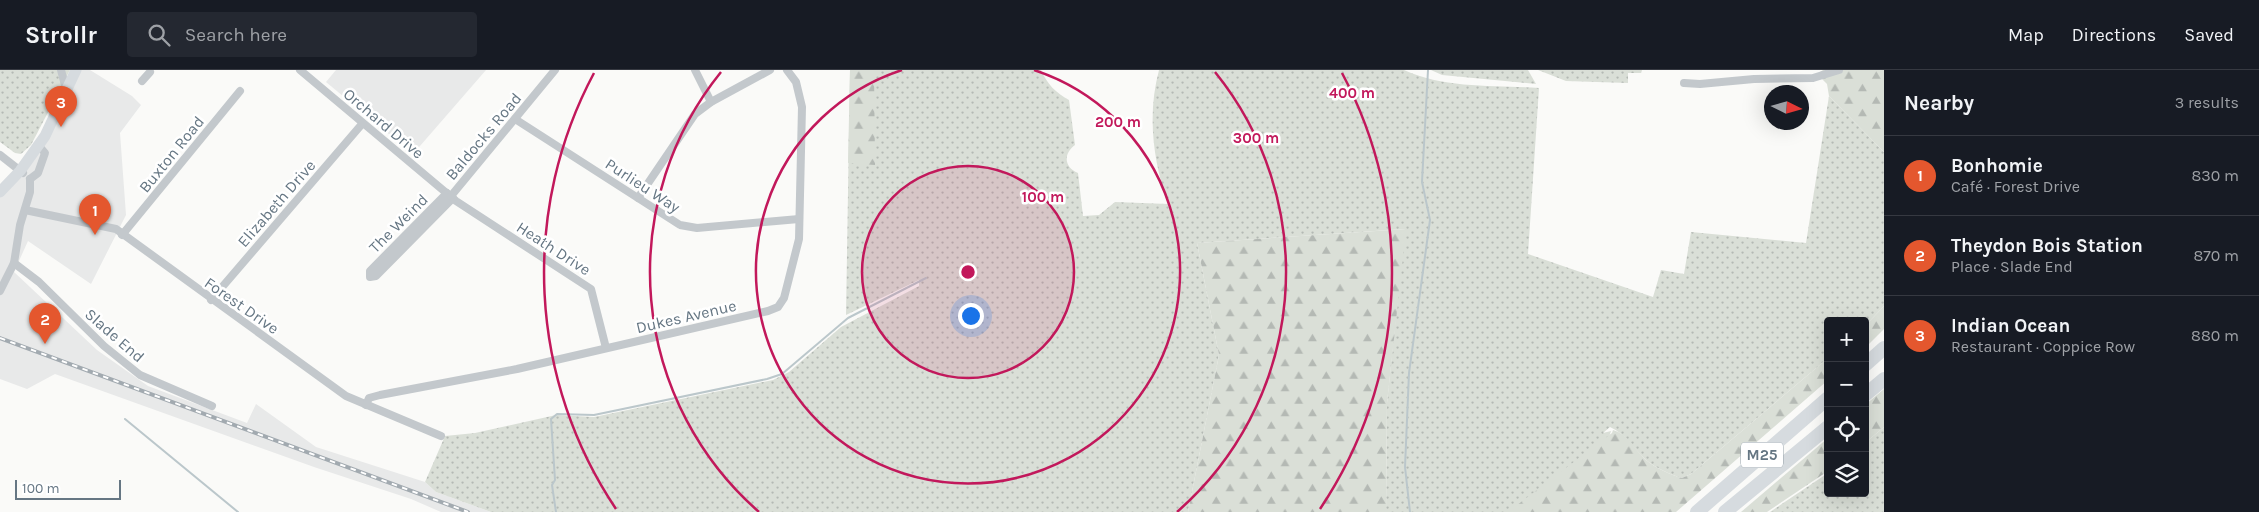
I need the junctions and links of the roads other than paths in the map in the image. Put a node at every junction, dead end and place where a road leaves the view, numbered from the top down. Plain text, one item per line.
1 (61, 70) edge
2 (76, 70) edge
3 (300, 70) edge
4 (555, 70) edge
5 (695, 70) edge
6 (770, 70) edge
7 (787, 70) edge
8 (1839, 70) edge
9 (150, 71) edge
10 (142, 81) dead end
11 (1684, 83) dead end
12 (66, 89) junction
13 (240, 91) dead end
14 (711, 102) junction
15 (515, 118) junction
16 (362, 124) junction
17 (39, 146) junction
18 (0, 155) edge
19 (20, 171) junction
20 (30, 179) junction
21 (0, 192) edge
22 (450, 195) junction
23 (638, 198) junction
24 (24, 210) junction
25 (799, 218) junction
26 (122, 235) junction
27 (14, 263) junction
28 (0, 291) edge
29 (211, 300) junction
30 (606, 348) junction
31 (1884, 348) edge
32 (1868, 362) edge
33 (1884, 379) edge
34 (1869, 392) edge
35 (1824, 401) edge
36 (366, 405) junction
37 (212, 406) dead end
38 (1824, 430) edge
39 (441, 436) dead end
40 (1697, 512) edge
41 (1725, 512) edge

1 - 12 street
2 - 12 main road
3 - 16 street, Orchard Drive
4 - 15 street, Baldocks Road
5 - 14 street
6 - 14 street
7 - 25 street, Dukes Avenue
8 - 11 street
9 - 10 street
12 - 17 main road
13 - 26 street, Buxton Road
14 - 23 street
15 - 22 street, Baldocks Road
15 - 23 street, Purlieu Way
16 - 22 street, Orchard Drive
16 - 29 street, Elizabeth Drive
17 - 19 main road
17 - 20 street
18 - 19 street
19 - 20 street
19 - 21 main road
20 - 24 street
22 - 22 street, The Weind
22 - 30 street, Heath Drive
23 - 25 street, Purlieu Way
24 - 26 street, Forest Drive
24 - 27 street
25 - 30 street, Dukes Avenue
26 - 29 street, Forest Drive
27 - 28 street
27 - 37 street, Slade End
29 - 36 street, Forest Drive
30 - 36 street, Dukes Avenue
31 - 32 highway
33 - 34 highway
35 - 40 highway, M25
36 - 39 street, Forest Drive
38 - 41 highway, M25

